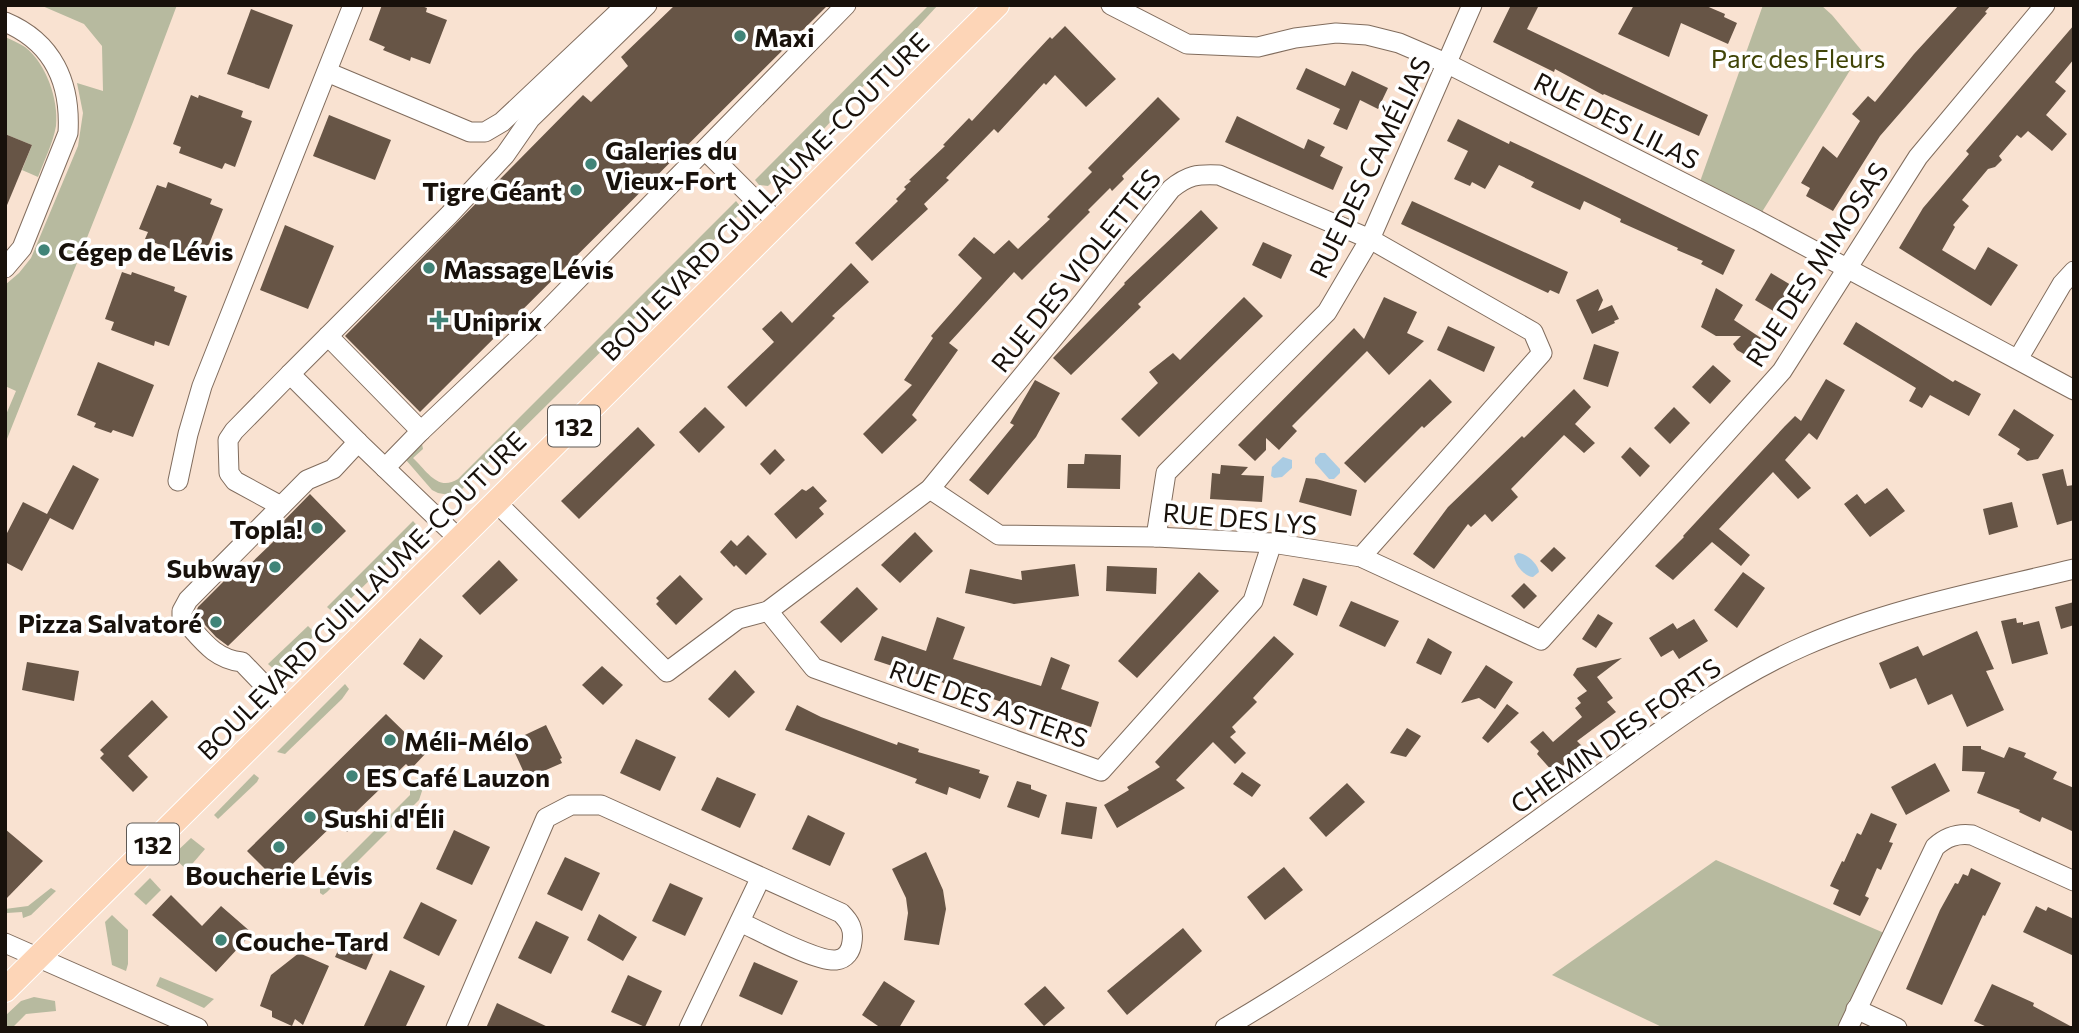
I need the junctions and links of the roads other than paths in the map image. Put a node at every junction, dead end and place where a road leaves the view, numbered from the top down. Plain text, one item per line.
1 (353, 5) edge
2 (626, 5) edge
3 (647, 5) edge
4 (846, 5) edge
5 (971, 5) edge
6 (997, 5) edge
7 (1111, 5) edge
8 (1472, 5) edge
9 (2045, 5) edge
10 (5, 22) edge
11 (963, 40) junction
12 (1448, 64) junction
13 (327, 72) junction
14 (705, 150) junction
15 (778, 223) junction
16 (1370, 239) junction
17 (5, 268) edge
18 (1847, 270) junction
19 (2074, 271) edge
20 (328, 336) junction
21 (2018, 359) junction
22 (290, 374) junction
23 (2074, 390) edge
24 (421, 431) junction
25 (358, 442) junction
26 (385, 468) junction
27 (178, 481) dead end
28 (930, 489) junction
29 (497, 503) junction
30 (281, 506) junction
31 (1156, 537) junction
32 (460, 540) junction
33 (1272, 543) junction
34 (1360, 557) junction
35 (2074, 569) edge
36 (768, 611) junction
37 (1541, 640) joint
38 (288, 710) junction
39 (760, 879) junction
40 (2074, 881) edge
41 (740, 922) junction
42 (5, 943) edge
43 (38, 957) junction
44 (5, 990) edge
45 (1856, 1009) junction
46 (198, 1028) edge
47 (456, 1028) edge
48 (690, 1028) edge
49 (1224, 1028) edge
50 (1848, 1028) edge
51 (1897, 1028) edge

1 - 13 street
2 - 13 street
3 - 20 street
4 - 14 street
5 - 11 main road
6 - 11 main road, BOULEVARD GUILLAUME-COUTURE / 132
7 - 12 street, RUE DES LILAS
8 - 12 street, RUE DES CAMÉLIAS
9 - 18 street, RUE DES MIMOSAS
10 - 17 street
11 - 15 main road, BOULEVARD GUILLAUME-COUTURE / 132
12 - 16 street, RUE DES CAMÉLIAS
12 - 18 street, RUE DES LILAS
13 - 27 street
14 - 15 street
14 - 24 street
15 - 29 main road, BOULEVARD GUILLAUME-COUTURE / 132
16 - 28 street, RUE DES VIOLETTES
16 - 31 street, RUE DES CAMÉLIAS
16 - 34 street, RUE DES VIOLETTES
18 - 21 street, RUE DES LILAS
18 - 37 street, RUE DES MIMOSAS
19 - 21 street
20 - 22 street
20 - 24 street
21 - 23 street, RUE DES LILAS
22 - 25 street
22 - 30 street
24 - 26 street
25 - 26 street
25 - 30 street
26 - 32 street
28 - 31 street, RUE DES LYS
28 - 36 street, RUE DES VIOLETTES
29 - 32 main road, BOULEVARD GUILLAUME-COUTURE / 132
29 - 36 street, RUE DES VIOLETTES
30 - 38 street
31 - 33 street, RUE DES LYS
32 - 38 main road, BOULEVARD GUILLAUME-COUTURE / 132
33 - 34 street, RUE DES LYS
33 - 36 street, RUE DES ASTERS
34 - 37 street, RUE DES LYS
35 - 49 street, CHEMIN DES FORTS
38 - 43 main road, BOULEVARD GUILLAUME-COUTURE / 132
39 - 41 street
39 - 41 street
39 - 47 street
40 - 45 street
41 - 48 street
42 - 43 street
43 - 44 main road, BOULEVARD GUILLAUME-COUTURE / 132
43 - 46 street
45 - 50 street
45 - 51 street

